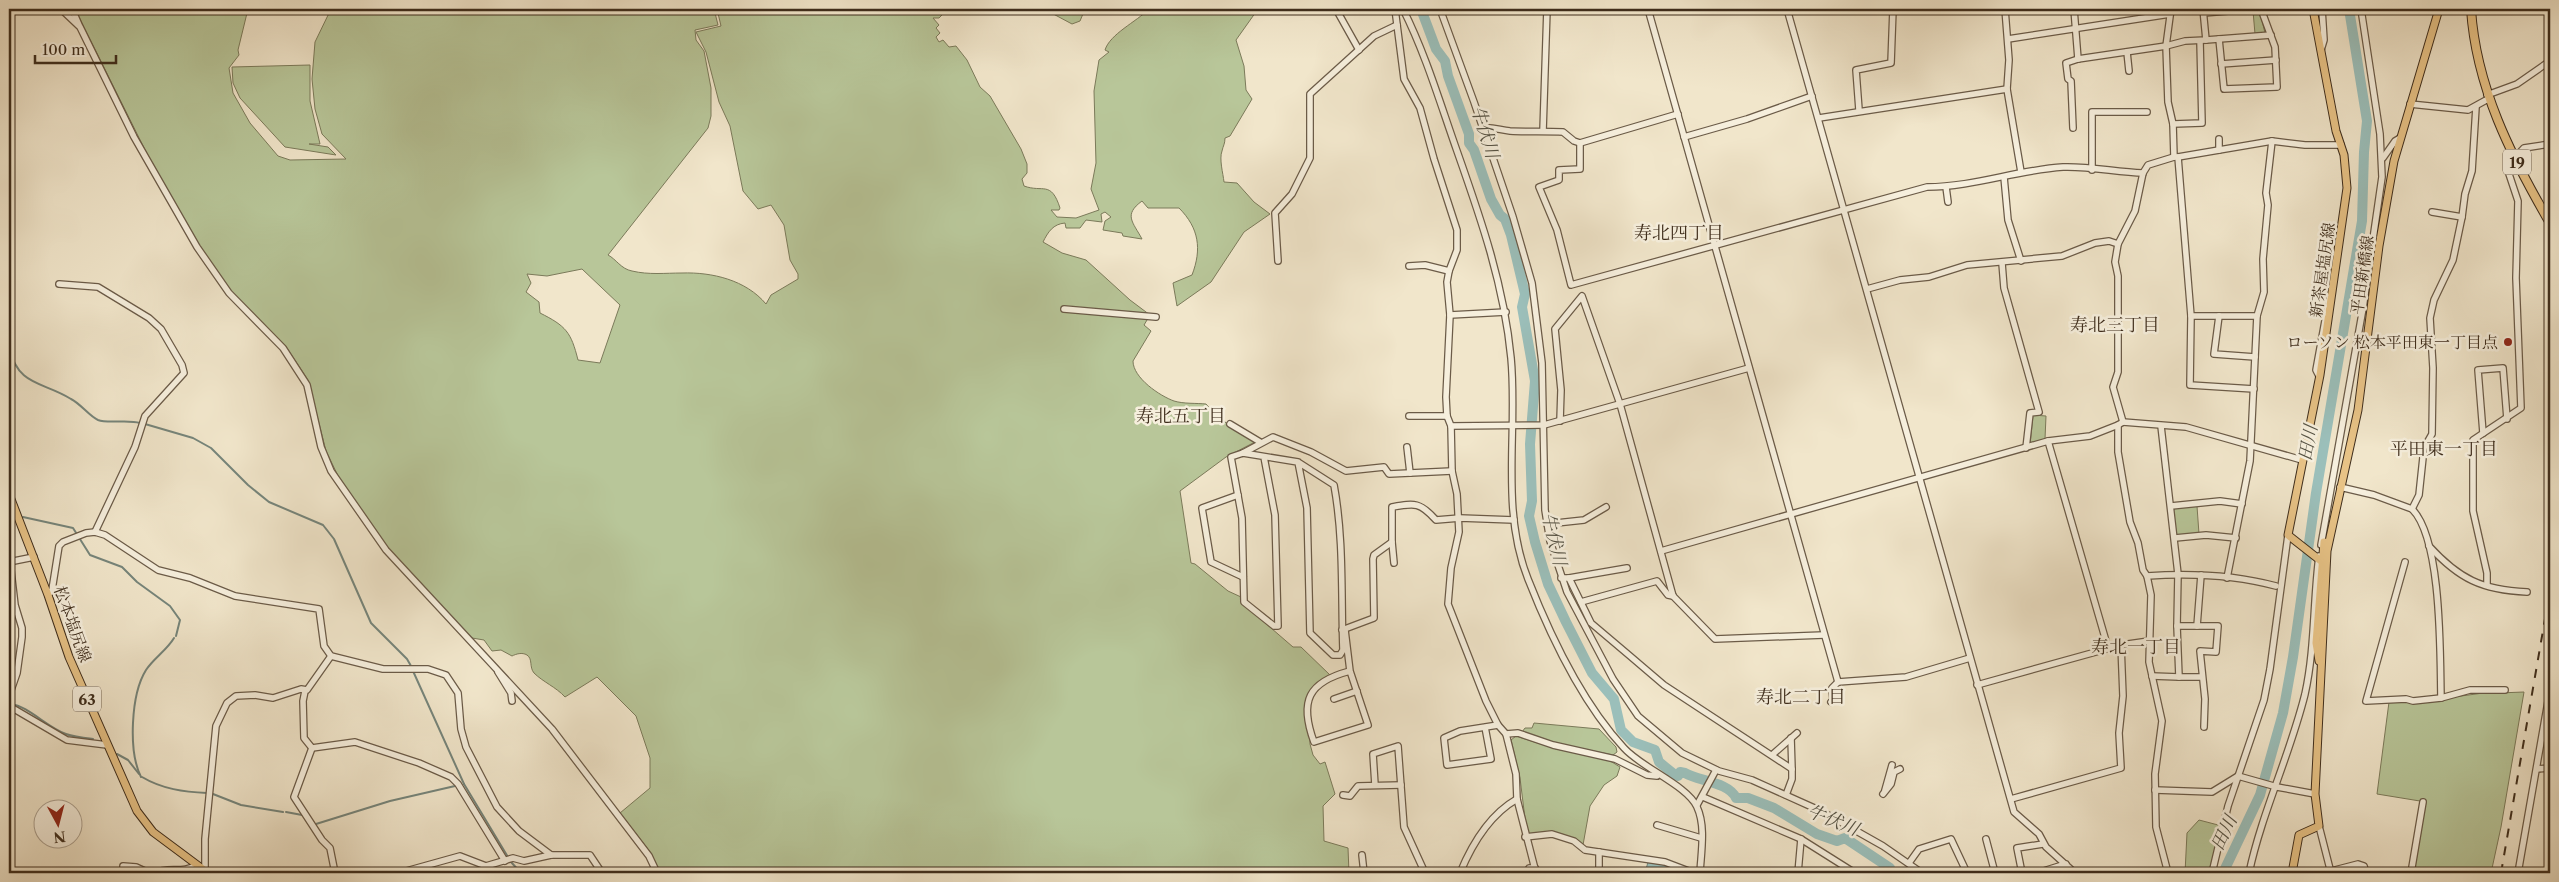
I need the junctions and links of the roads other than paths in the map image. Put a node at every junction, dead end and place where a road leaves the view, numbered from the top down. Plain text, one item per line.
1 (61, 9) edge
2 (72, 9) edge
3 (1336, 9) edge
4 (1395, 9) edge
5 (1403, 9) edge
6 (1440, 9) edge
7 (1547, 9) edge
8 (1648, 9) edge
9 (1787, 9) edge
10 (1893, 9) edge
11 (2005, 9) edge
12 (2074, 9) edge
13 (2252, 9) edge
14 (2261, 9) edge
15 (2313, 9) edge
16 (2322, 9) edge
17 (2360, 9) edge
18 (2439, 9) edge
19 (2471, 9) edge
20 (2204, 11) edge
21 (2170, 12) edge
22 (1397, 25) junction
23 (80, 27) junction
24 (2076, 28) junction
25 (2271, 35) junction
26 (2008, 39) junction
27 (2219, 39) junction
28 (2203, 41) junction
29 (2166, 46) junction
30 (1359, 50) junction
31 (2127, 52) junction
32 (2320, 52) junction
33 (2078, 59) junction
34 (2276, 60) junction
35 (2550, 61) edge
36 (2222, 64) junction
37 (2129, 71) dead end
38 (2007, 89) junction
39 (1812, 96) junction
40 (2488, 97) junction
41 (2410, 104) junction
42 (2476, 107) junction
43 (1859, 110) junction
44 (2147, 112) dead end
45 (1678, 114) junction
46 (1819, 118) junction
47 (2173, 124) junction
48 (1483, 128) junction
49 (2073, 128) dead end
50 (1543, 131) junction
51 (1684, 137) junction
52 (2400, 138) junction
53 (2219, 139) dead end
54 (2272, 141) junction
55 (1580, 142) junction
56 (2341, 144) junction
57 (2550, 144) edge
58 (2220, 150) junction
59 (2514, 156) junction
60 (2176, 157) junction
61 (2383, 158) junction
62 (2092, 170) junction
63 (2021, 172) junction
64 (2143, 173) junction
65 (2004, 177) junction
66 (1946, 187) junction
67 (1948, 202) dead end
68 (1845, 211) junction
69 (2432, 212) dead end
70 (2462, 217) junction
71 (2550, 223) edge
72 (2118, 244) junction
73 (1716, 246) junction
74 (2021, 261) junction
75 (1278, 262) dead end
76 (2002, 263) junction
77 (1409, 266) dead end
78 (1449, 271) junction
79 (60, 284) dead end
80 (1867, 289) junction
81 (1064, 309) dead end
82 (1506, 312) junction
83 (1450, 316) junction
84 (2192, 316) junction
85 (2219, 316) junction
86 (2257, 316) junction
87 (1156, 317) dead end
88 (2255, 357) junction
89 (1749, 368) junction
90 (2254, 389) junction
91 (1620, 404) junction
92 (1408, 416) dead end
93 (1447, 416) junction
94 (2507, 419) junction
95 (1560, 421) junction
96 (2120, 423) junction
97 (1230, 424) dead end
98 (1515, 425) junction
99 (1542, 425) junction
100 (1450, 426) junction
101 (2161, 426) junction
102 (2483, 433) junction
103 (2048, 441) junction
104 (1260, 442) junction
105 (2251, 445) junction
106 (1407, 447) dead end
107 (2026, 448) junction
108 (1243, 453) junction
109 (1264, 457) junction
110 (2302, 460) junction
111 (1298, 462) junction
112 (1452, 471) junction
113 (1410, 473) junction
114 (1920, 478) junction
115 (2340, 487) junction
116 (9, 494) edge
117 (1238, 495) junction
118 (2338, 495) junction
119 (2242, 504) junction
120 (2170, 506) junction
121 (1606, 507) dead end
122 (2412, 509) junction
123 (1790, 514) junction
124 (1460, 518) junction
125 (1514, 520) junction
126 (1547, 524) junction
127 (95, 532) junction
128 (2290, 536) junction
129 (2175, 538) junction
130 (2236, 538) junction
131 (1392, 542) junction
132 (2429, 546) junction
133 (1661, 551) junction
134 (2286, 554) junction
135 (34, 557) junction
136 (2319, 559) junction
137 (9, 562) edge
138 (2405, 562) dead end
139 (1394, 563) dead end
140 (1627, 568) dead end
141 (2178, 574) junction
142 (2147, 576) junction
143 (2201, 576) junction
144 (1243, 577) junction
145 (1561, 578) junction
146 (1568, 578) junction
147 (2227, 578) junction
148 (2487, 585) junction
149 (2276, 586) junction
150 (2527, 592) dead end
151 (48, 595) junction
152 (1673, 596) junction
153 (2280, 597) junction
154 (1581, 602) junction
155 (2177, 626) junction
156 (2197, 626) junction
157 (1344, 630) junction
158 (1824, 635) junction
159 (2149, 641) junction
160 (2121, 645) junction
161 (2108, 648) junction
162 (331, 656) junction
163 (1970, 658) junction
164 (2321, 669) junction
165 (498, 670) junction
166 (1350, 671) junction
167 (2152, 676) junction
168 (2179, 677) junction
169 (2201, 677) junction
170 (1838, 682) junction
171 (1978, 685) junction
172 (2506, 690) dead end
173 (2550, 690) edge
174 (305, 691) junction
175 (1357, 691) junction
176 (9, 696) edge
177 (2441, 698) junction
178 (1334, 699) dead end
179 (512, 701) dead end
180 (1831, 702) dead end
181 (9, 706) edge
182 (1498, 725) junction
183 (2204, 727) dead end
184 (1485, 728) junction
185 (1797, 733) dead end
186 (1506, 734) junction
187 (1791, 738) junction
188 (107, 745) junction
189 (312, 748) junction
190 (1625, 750) junction
191 (1772, 755) junction
192 (1615, 759) junction
193 (1892, 765) dead end
194 (2550, 768) edge
195 (1792, 769) junction
196 (1900, 769) dead end
197 (2537, 769) junction
198 (1716, 771) junction
199 (1659, 776) junction
200 (2238, 776) junction
201 (1400, 784) junction
202 (1375, 785) junction
203 (2273, 786) junction
204 (2155, 790) junction
205 (1343, 794) dead end
206 (2315, 794) junction
207 (1704, 795) junction
208 (1786, 795) junction
209 (1517, 799) junction
210 (2011, 799) junction
211 (2423, 802) dead end
212 (1697, 805) junction
213 (1657, 825) dead end
214 (2319, 826) junction
215 (1525, 838) junction
216 (1701, 838) junction
217 (1801, 839) junction
218 (1986, 839) dead end
219 (2043, 844) junction
220 (1598, 852) junction
221 (551, 855) junction
222 (1362, 855) dead end
223 (505, 860) junction
224 (1909, 863) junction
225 (196, 864) junction
226 (2066, 864) junction
227 (124, 866) dead end
228 (207, 872) edge
229 (1536, 872) edge
230 (2331, 872) edge
231 (149, 873) edge
232 (155, 873) edge
233 (335, 873) edge
234 (399, 873) edge
235 (602, 873) edge
236 (657, 873) edge
237 (1364, 873) edge
238 (1424, 873) edge
239 (1460, 873) edge
240 (1527, 873) edge
241 (1599, 873) edge
242 (1694, 873) edge
243 (1700, 873) edge
244 (1798, 873) edge
245 (1853, 873) edge
246 (1922, 873) edge
247 (1967, 873) edge
248 (1995, 873) edge
249 (2022, 873) edge
250 (2037, 873) edge
251 (2075, 873) edge
252 (2168, 873) edge
253 (2212, 873) edge
254 (2249, 873) edge
255 (2292, 873) edge
256 (2366, 873) edge
257 (2412, 873) edge
258 (2518, 873) edge

1 - 23 street
2 - 23 street
3 - 30 street
4 - 22 street
5 - 82 street
6 - 48 street
7 - 50 street
8 - 45 street
9 - 39 street
10 - 43 street
11 - 26 street
12 - 24 street
13 - 20 street
14 - 25 street
15 - 32 main road, 新茶屋塩尻線
16 - 32 street
17 - 61 street
18 - 41 main road, 平田新橋線
19 - 40 highway, 19
20 - 28 street
21 - 24 street
21 - 29 street
22 - 30 street
22 - 78 street
23 - 165 street
24 - 26 street
24 - 33 street
25 - 27 street
25 - 34 street
26 - 38 street
27 - 28 street
27 - 36 street
28 - 29 street
28 - 47 street
29 - 31 street
29 - 47 street
30 - 75 street
31 - 33 street
31 - 37 street
32 - 56 main road, 新茶屋塩尻線
33 - 49 street
34 - 36 street
34 - 36 street
35 - 40 street
38 - 43 street
38 - 63 street
39 - 46 street
39 - 51 street
40 - 42 street
40 - 59 highway, 19
41 - 42 street
41 - 52 main road, 平田新橋線
42 - 70 street
43 - 46 street
44 - 62 street
45 - 51 street
45 - 55 street
46 - 68 street
47 - 60 street
48 - 50 street
48 - 99 street
50 - 55 street
51 - 73 street
52 - 61 street
52 - 115 main road, 平田新橋線
53 - 58 street
54 - 56 street
54 - 58 street
54 - 86 street
55 - 73 street
56 - 110 main road, 新茶屋塩尻線
57 - 59 street
58 - 60 street
59 - 71 highway, 19
59 - 94 street
60 - 64 street
60 - 84 street
61 - 136 street
62 - 63 street
62 - 64 street
63 - 65 street
64 - 72 street
65 - 66 street
65 - 74 street
66 - 67 street
66 - 68 street
68 - 73 street
68 - 80 street
69 - 70 street
70 - 122 street
72 - 74 street
72 - 96 street
73 - 89 street
74 - 76 street
76 - 80 street
76 - 107 street
77 - 78 street
78 - 83 street
79 - 127 street
80 - 114 street
81 - 87 street
82 - 83 street
82 - 98 street
83 - 93 street
84 - 85 street
84 - 90 street
85 - 86 street
85 - 88 street
86 - 88 street
88 - 90 street
89 - 91 street
89 - 123 street
90 - 105 street
91 - 95 street
91 - 95 street
91 - 133 street
92 - 93 street
93 - 100 street
94 - 102 street
94 - 102 street
95 - 99 street
96 - 101 street
96 - 103 street
96 - 142 street
97 - 104 street
98 - 99 street
98 - 100 street
98 - 125 street
99 - 126 street
100 - 112 street
101 - 105 street
101 - 120 street
102 - 148 street
103 - 107 street
103 - 161 street
104 - 108 street
104 - 113 street
105 - 110 street
105 - 119 street
106 - 113 street
107 - 114 street
108 - 109 street
108 - 117 street
109 - 111 street
109 - 144 street
110 - 128 main road, 新茶屋塩尻線
111 - 157 street
111 - 157 street
112 - 113 street
112 - 124 street
114 - 123 street
114 - 163 street
115 - 118 main road, 平田新橋線
115 - 122 street
116 - 135 main road, 松本塩尻線 / 63
117 - 144 street
117 - 144 street
118 - 136 main road
118 - 164 main road, 平田新橋線
119 - 120 street
119 - 130 street
120 - 129 street
121 - 126 street
122 - 132 street
123 - 133 street
123 - 158 street
124 - 125 street
124 - 131 street
124 - 182 street
125 - 190 street
126 - 145 street
127 - 151 street
127 - 162 street
128 - 134 street
128 - 136 main road
129 - 130 street
129 - 141 street
130 - 147 street
131 - 139 street
131 - 157 street
132 - 148 street
132 - 177 street
133 - 152 street
134 - 149 street
134 - 153 street
135 - 137 street
135 - 151 main road, 松本塩尻線 / 63
136 - 164 main road
136 - 203 street
137 - 176 street
138 - 177 street
140 - 146 street
141 - 142 street
141 - 143 street
141 - 155 street
142 - 159 street
143 - 147 street
143 - 156 street
145 - 146 street
145 - 198 street
146 - 154 street
147 - 149 street
148 - 150 street
149 - 153 street
151 - 188 main road, 松本塩尻線 / 63
152 - 154 street
152 - 158 street
153 - 200 street
154 - 191 street
155 - 156 street
155 - 168 street
156 - 169 street
157 - 166 street
158 - 170 street
159 - 160 street
159 - 167 street
160 - 161 street
160 - 210 street
161 - 171 street
162 - 174 street
162 - 221 street
163 - 170 street
163 - 171 street
164 - 206 main road
165 - 179 street
165 - 236 street
166 - 175 street
166 - 175 street
167 - 168 street
167 - 204 street
168 - 169 street
169 - 183 street
170 - 180 street
171 - 210 street
172 - 177 street
173 - 197 street
174 - 189 street
174 - 228 street
175 - 178 street
181 - 188 street
182 - 184 street
182 - 186 street
184 - 184 street
185 - 187 street
186 - 192 street
186 - 209 street
187 - 191 street
187 - 195 street
188 - 225 main road, 松本塩尻線 / 63
189 - 223 street
189 - 233 street
190 - 192 street
190 - 199 street
191 - 195 street
192 - 199 street
193 - 196 street
194 - 197 street
195 - 208 street
197 - 258 street
198 - 207 street
198 - 208 street
199 - 212 street
200 - 203 street
200 - 204 street
200 - 253 street
201 - 202 street
201 - 202 street
201 - 238 street
202 - 205 street
203 - 206 street
203 - 254 street
204 - 252 street
206 - 214 main road
207 - 212 street
207 - 217 street
208 - 224 street
209 - 215 street
209 - 239 street
210 - 219 street
211 - 257 street
212 - 216 street
213 - 216 street
214 - 230 street
214 - 255 main road
215 - 220 street
215 - 229 street
216 - 243 street
217 - 244 street
217 - 245 street
218 - 248 street
219 - 226 street
219 - 249 street
220 - 241 street
220 - 242 street
221 - 223 street
221 - 235 street
222 - 237 street
223 - 234 street
224 - 246 street
224 - 247 street
225 - 228 main road, 松本塩尻線 / 63
225 - 232 street
226 - 250 street
226 - 251 street
227 - 231 street
229 - 240 street
230 - 256 street

